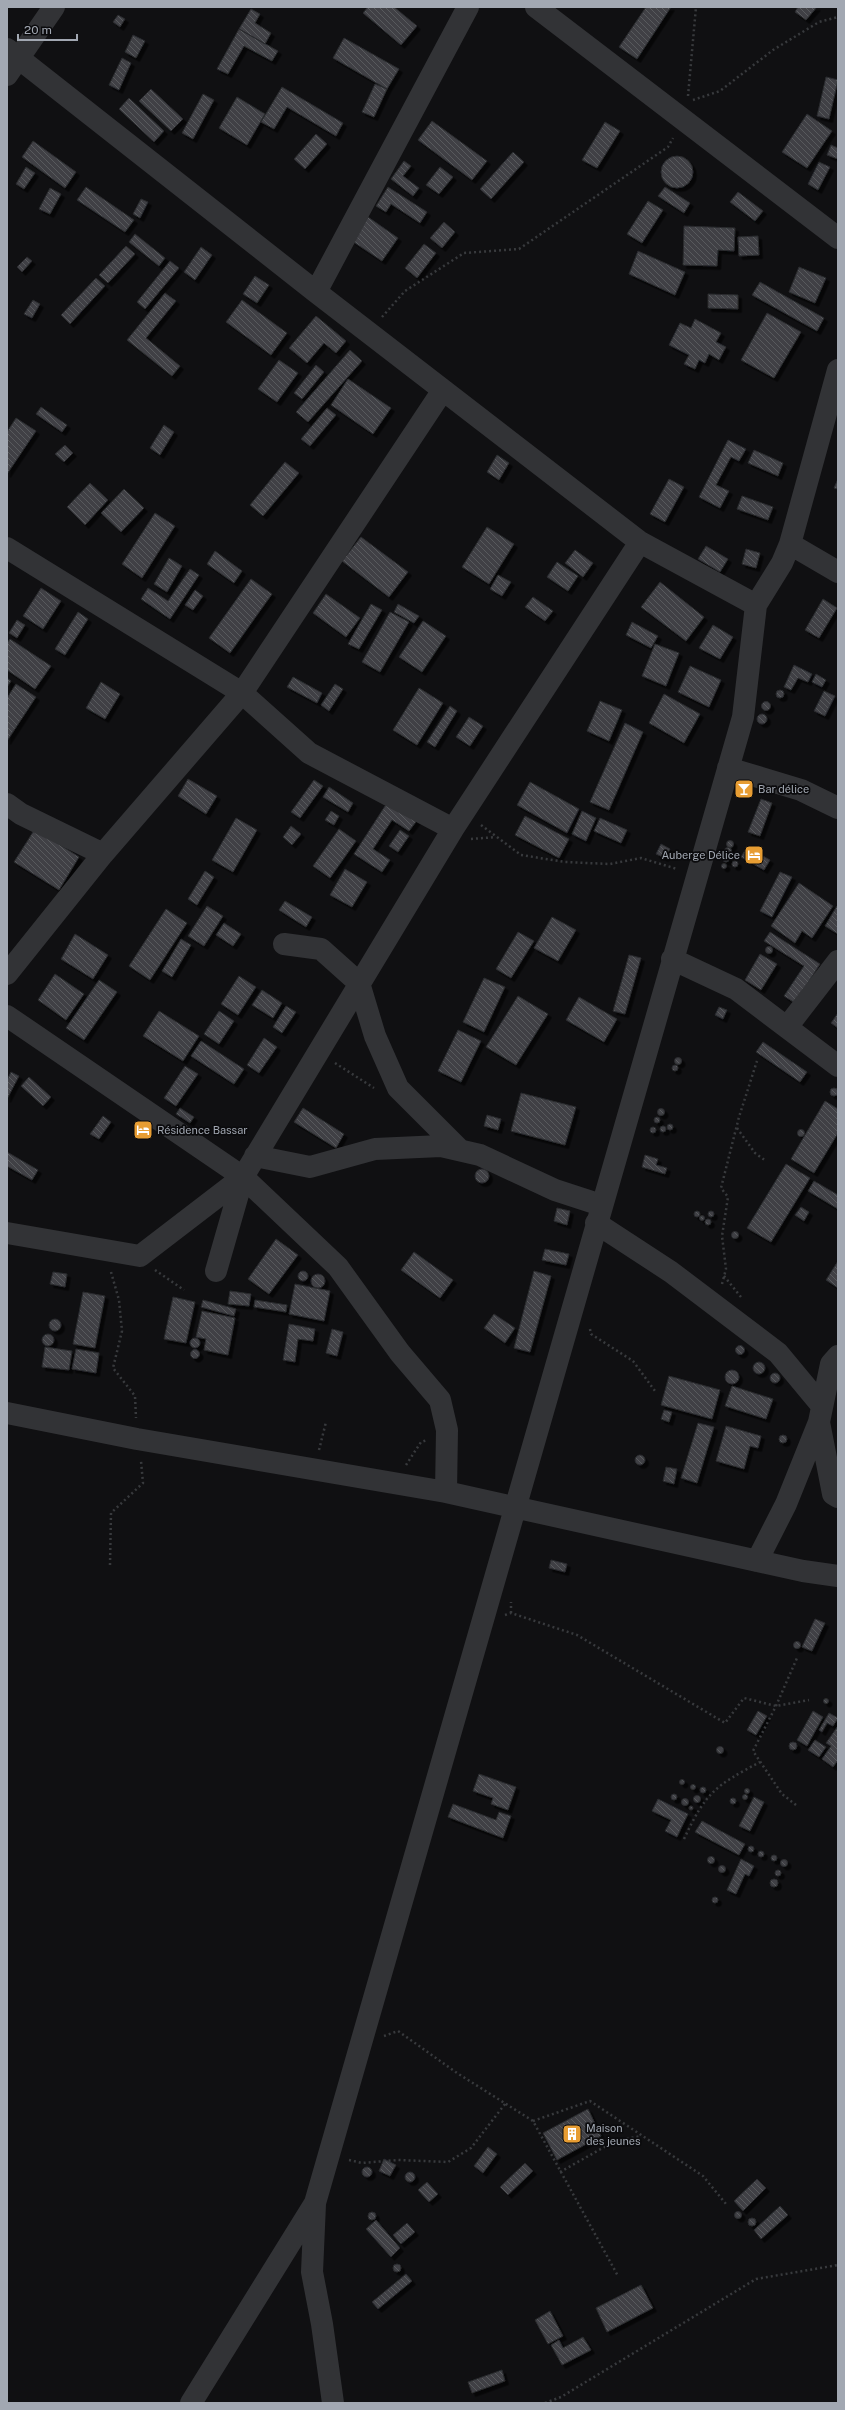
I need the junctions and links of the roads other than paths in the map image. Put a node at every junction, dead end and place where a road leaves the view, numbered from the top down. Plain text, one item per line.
1 (54, 7) edge
2 (468, 7) edge
3 (536, 7) edge
4 (13, 53) edge
5 (7, 75) edge
6 (838, 238) edge
7 (316, 292) junction
8 (838, 370) edge
9 (443, 390) junction
10 (640, 542) junction
11 (790, 544) junction
12 (7, 548) edge
13 (838, 572) edge
14 (756, 605) junction
15 (242, 693) junction
16 (728, 768) junction
17 (7, 804) edge
18 (838, 808) edge
19 (453, 829) junction
20 (103, 854) junction
21 (284, 944) dead end
22 (672, 959) junction
23 (838, 961) edge
24 (7, 974) edge
25 (359, 983) junction
26 (7, 1016) edge
27 (787, 1027) junction
28 (838, 1066) edge
29 (460, 1150) junction
30 (255, 1156) junction
31 (243, 1177) junction
32 (599, 1214) junction
33 (7, 1233) edge
34 (216, 1271) dead end
35 (838, 1356) edge
36 (7, 1413) edge
37 (821, 1414) junction
38 (446, 1492) junction
39 (838, 1497) edge
40 (514, 1506) junction
41 (757, 1561) junction
42 (838, 1576) edge
43 (315, 2203) junction
44 (192, 2403) edge
45 (333, 2403) edge

1 - 4 street
2 - 7 street
3 - 6 street
4 - 5 street
4 - 7 street
7 - 9 street
8 - 11 street
9 - 10 street
9 - 15 street
10 - 14 street
10 - 19 street
11 - 13 street
11 - 14 street
12 - 15 street
14 - 16 street
15 - 19 street
15 - 20 street
16 - 18 street
16 - 22 street
17 - 20 street
19 - 25 street
20 - 24 street
21 - 25 street
22 - 27 street
22 - 32 street
23 - 27 street
25 - 29 street
25 - 30 street
26 - 31 street
27 - 28 street
29 - 30 street
29 - 32 street
30 - 31 street
31 - 33 street
31 - 34 street
31 - 38 street
32 - 37 street
32 - 40 street
35 - 37 street
36 - 38 street
37 - 39 street
37 - 41 street
38 - 40 street
40 - 41 street
40 - 43 street
41 - 42 street
43 - 44 street
43 - 45 street

